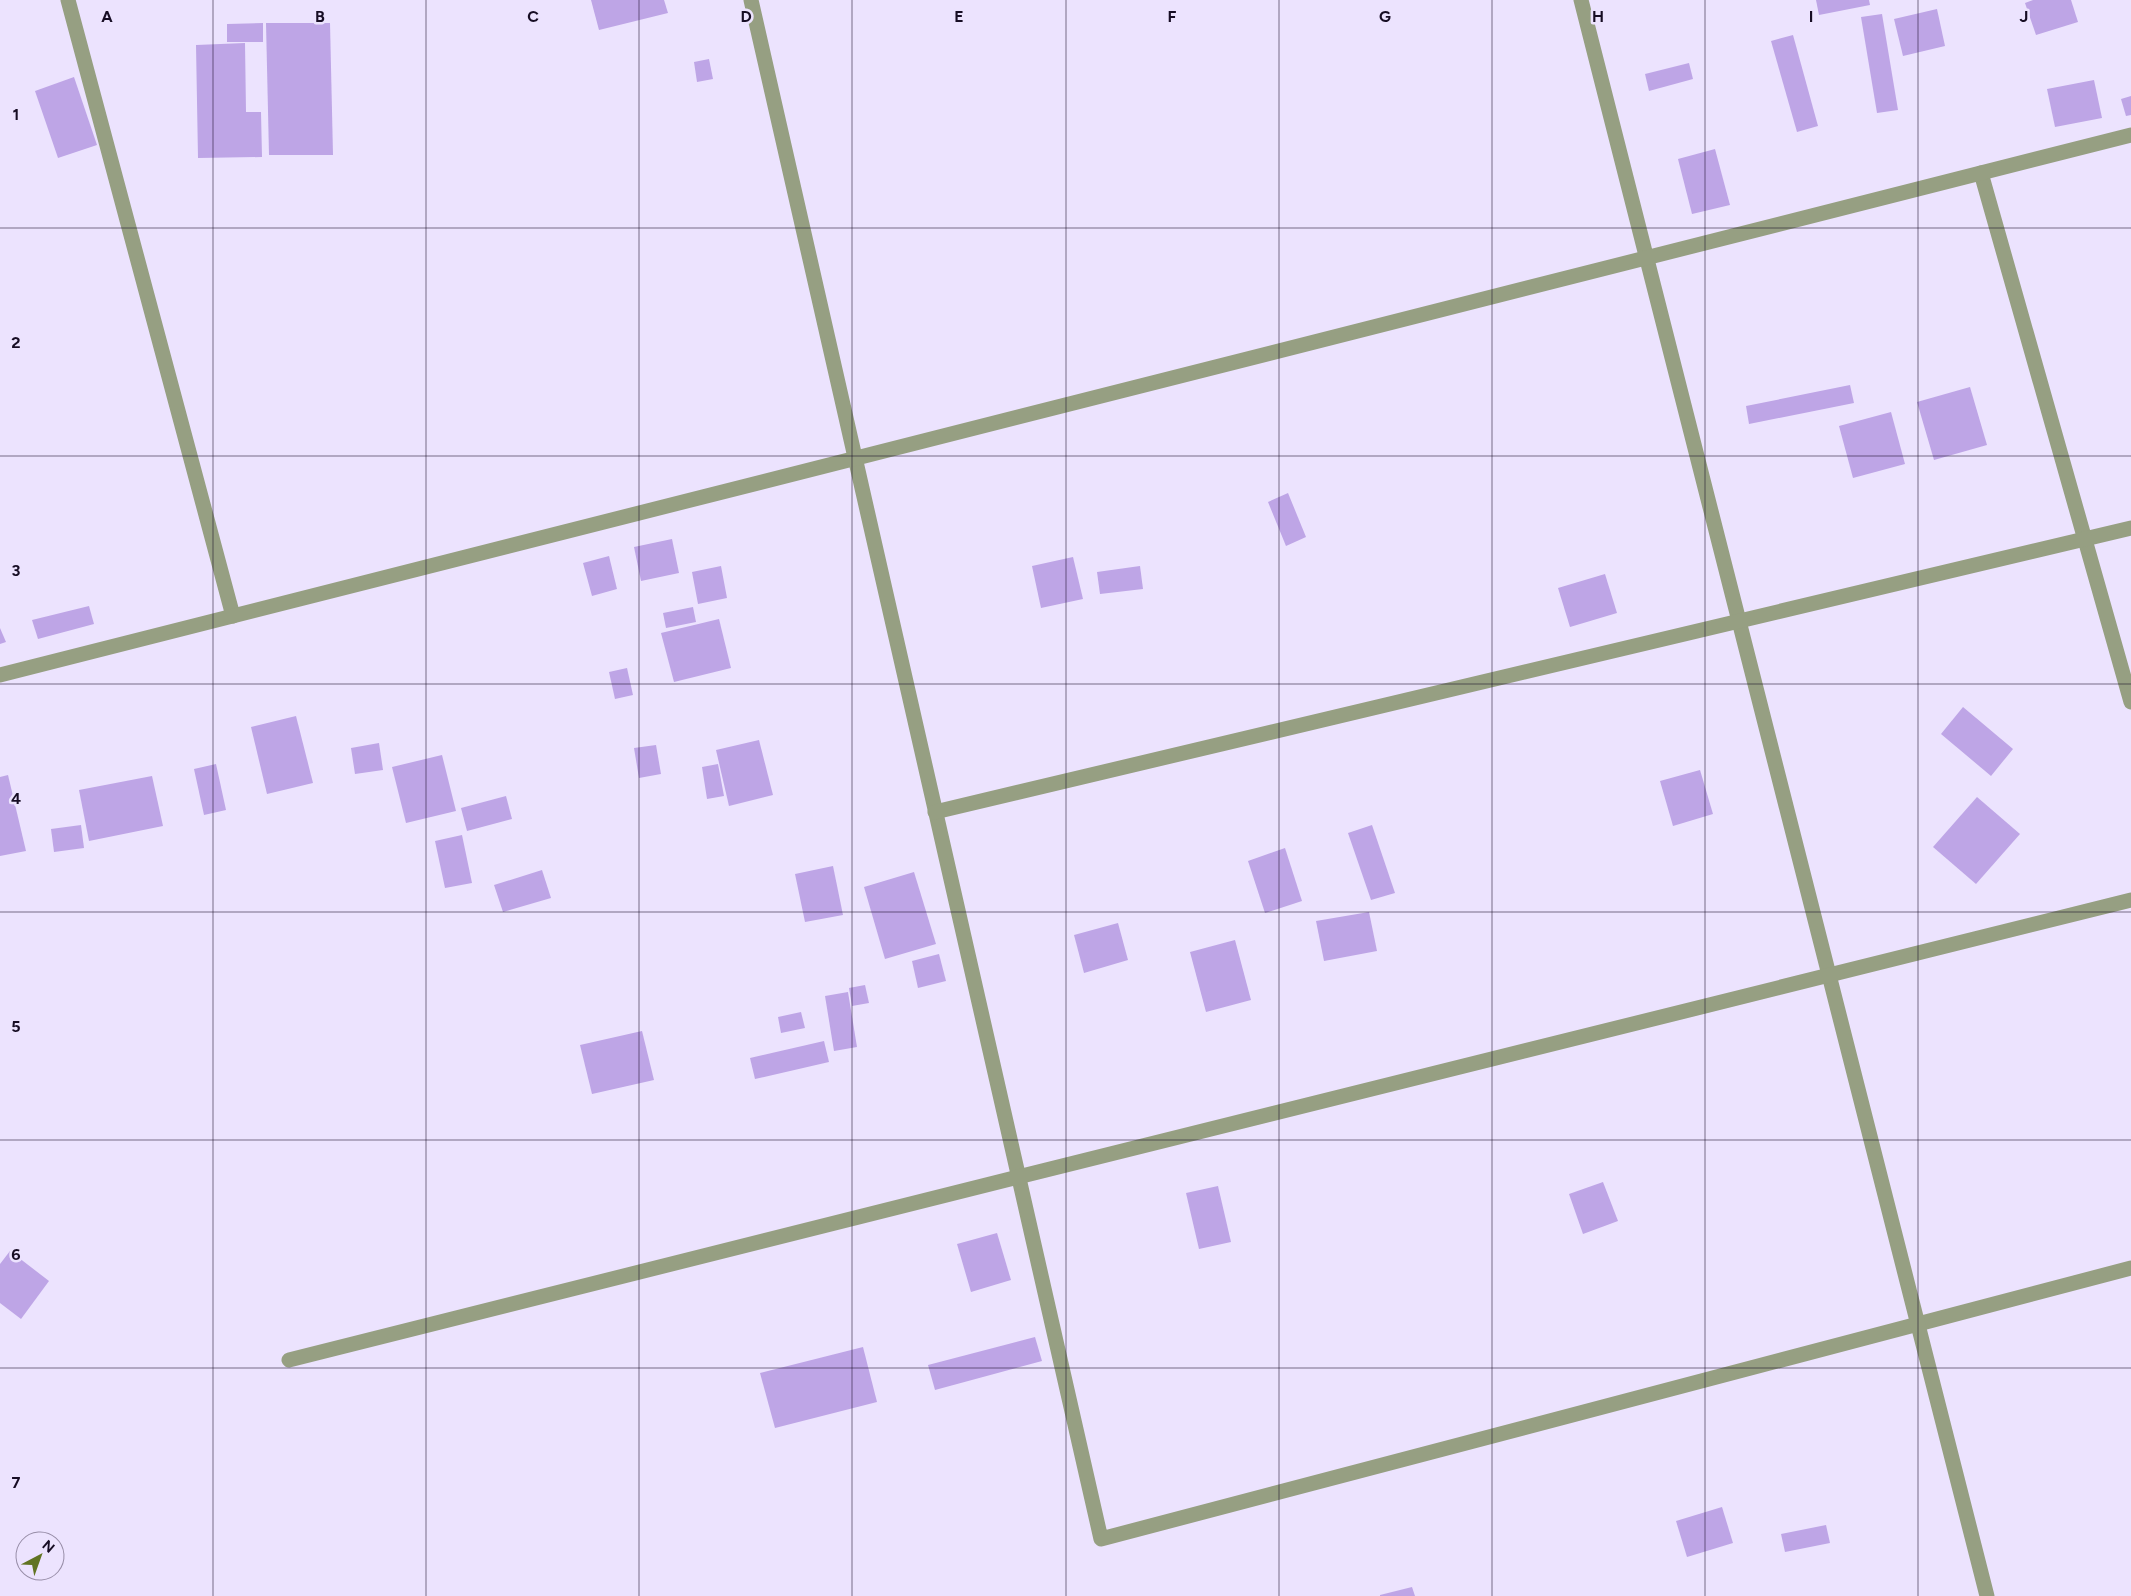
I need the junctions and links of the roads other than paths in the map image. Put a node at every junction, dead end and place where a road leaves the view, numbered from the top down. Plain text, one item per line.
1 (68, 0) edge
2 (751, 0) edge
3 (1581, 0) edge
4 (2131, 135) edge
5 (1981, 173) junction
6 (1646, 258) junction
7 (855, 458) junction
8 (2131, 528) edge
9 (2085, 539) junction
10 (233, 616) junction
11 (1739, 621) junction
12 (0, 675) edge
13 (2131, 702) edge
14 (935, 812) junction
15 (2131, 900) edge
16 (1829, 975) junction
17 (1018, 1176) junction
18 (2131, 1268) edge
19 (1918, 1325) junction
20 (289, 1360) dead end
21 (1987, 1596) edge

1 - 10 street
2 - 7 street
3 - 6 street
4 - 5 street
5 - 6 street
5 - 9 street
6 - 7 street
6 - 11 street
7 - 10 street
7 - 14 street
8 - 9 street
9 - 11 street
9 - 13 street
10 - 12 street
11 - 14 street
11 - 16 street
14 - 17 street
15 - 16 street
16 - 17 street
16 - 19 street
17 - 19 street
17 - 20 street
18 - 19 street
19 - 21 street

